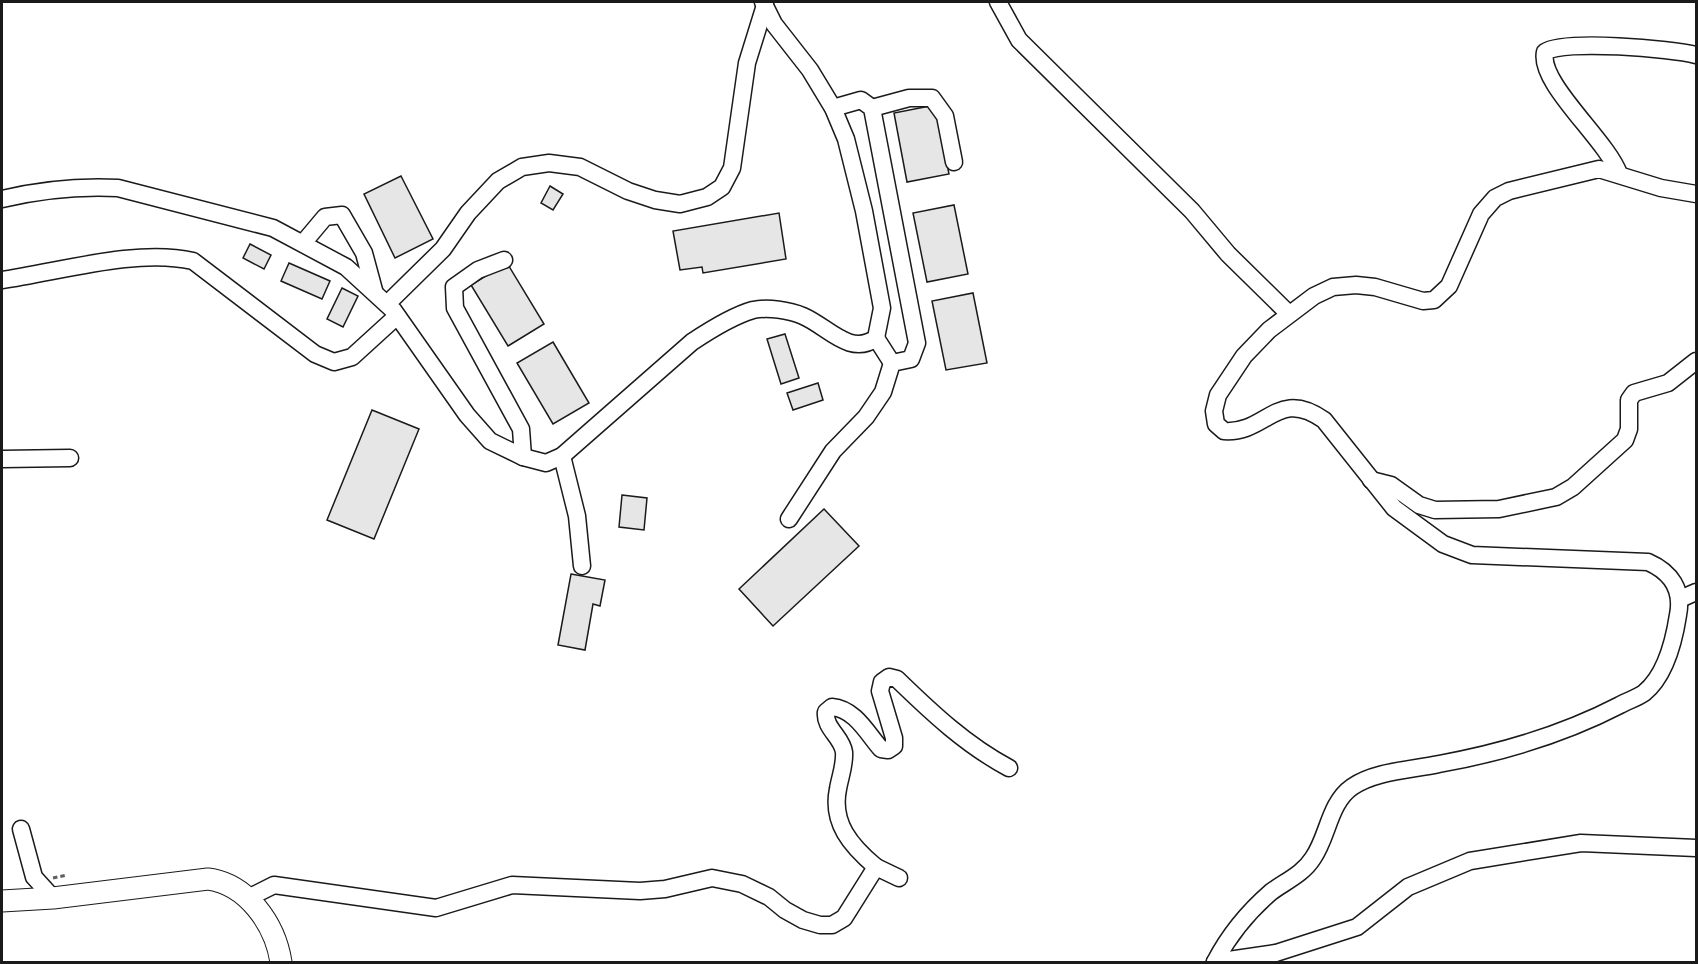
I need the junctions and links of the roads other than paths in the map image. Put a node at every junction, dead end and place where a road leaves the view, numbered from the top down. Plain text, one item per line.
1 (998, 2) edge
2 (764, 3) edge
3 (1696, 55) edge
4 (833, 108) junction
5 (872, 108) junction
6 (954, 162) dead end
7 (1619, 174) junction
8 (1696, 194) edge
9 (2, 199) edge
10 (895, 230) junction
11 (868, 235) junction
12 (304, 242) junction
13 (504, 260) dead end
14 (2, 280) edge
15 (374, 290) junction
16 (392, 310) junction
17 (1289, 314) junction
18 (876, 338) junction
19 (1696, 361) edge
20 (892, 363) junction
21 (562, 456) junction
22 (523, 457) junction
23 (70, 458) dead end
24 (2, 459) edge
25 (1371, 480) junction
26 (789, 519) dead end
27 (582, 566) dead end
28 (1696, 592) edge
29 (1680, 599) junction
30 (1009, 768) dead end
31 (21, 829) dead end
32 (1696, 848) edge
33 (876, 867) junction
34 (899, 878) dead end
35 (53, 898) junction
36 (248, 898) junction
37 (2, 902) edge
38 (1215, 962) edge
39 (280, 963) edge

1 - 17 street
2 - 4 street
2 - 16 street
3 - 7 street
4 - 5 street
4 - 11 street
5 - 6 street
5 - 10 street
7 - 8 street
7 - 17 street
9 - 12 street
10 - 11 street
10 - 20 street
11 - 18 street
12 - 15 street
12 - 15 street
13 - 22 street
14 - 16 street
15 - 16 street
16 - 22 street
17 - 25 street
18 - 20 street
18 - 21 street
19 - 25 street
20 - 26 street
21 - 22 street
21 - 27 street
23 - 24 street
25 - 29 street
28 - 29 street
29 - 38 street
30 - 33 street
31 - 35 street
32 - 38 street
33 - 34 street
33 - 36 street
35 - 36 main road
35 - 37 main road
36 - 39 main road

